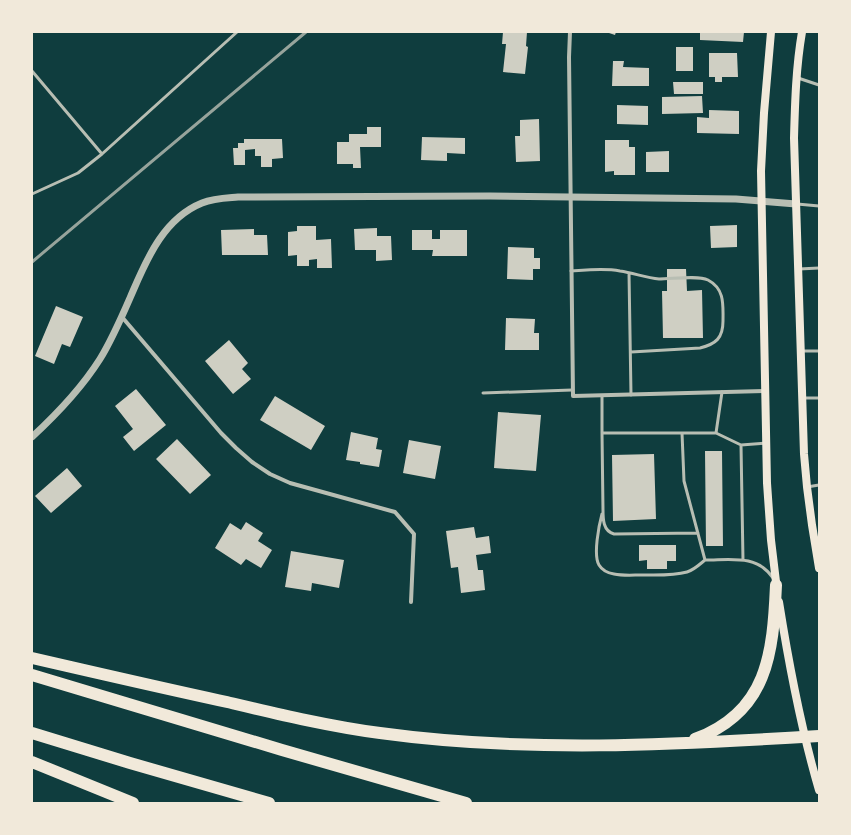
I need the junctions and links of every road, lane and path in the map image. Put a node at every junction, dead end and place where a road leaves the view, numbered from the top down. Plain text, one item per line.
1 (570, 32) edge
2 (771, 32) edge
3 (802, 32) edge
4 (235, 33) edge
5 (32, 71) edge
6 (796, 78) junction
7 (819, 84) edge
8 (102, 154) junction
9 (32, 194) edge
10 (570, 197) junction
11 (762, 201) junction
12 (796, 204) junction
13 (819, 206) edge
14 (819, 268) edge
15 (798, 269) junction
16 (571, 271) junction
17 (629, 273) junction
18 (121, 316) junction
19 (819, 350) edge
20 (801, 351) junction
21 (631, 352) junction
22 (572, 390) junction
23 (765, 391) junction
24 (722, 392) junction
25 (483, 393) dead end
26 (631, 395) junction
27 (602, 396) junction
28 (802, 398) junction
29 (819, 398) edge
30 (602, 433) junction
31 (682, 433) junction
32 (716, 433) junction
33 (32, 437) edge
34 (766, 443) junction
35 (741, 444) junction
36 (819, 485) edge
37 (807, 487) junction
38 (602, 510) junction
39 (698, 533) junction
40 (705, 560) junction
41 (743, 560) junction
42 (819, 568) edge
43 (776, 585) junction
44 (410, 602) dead end
45 (32, 658) edge
46 (32, 675) edge
47 (32, 733) edge
48 (819, 736) edge
49 (805, 737) junction
50 (675, 744) junction
51 (32, 762) edge
52 (819, 790) edge
53 (134, 803) edge
54 (269, 803) edge
55 (466, 803) edge

1 - 10 street
2 - 11 main road
3 - 6 main road
4 - 8 lane
5 - 8 lane
6 - 7 lane
6 - 12 main road
8 - 9 lane
10 - 11 street
10 - 16 street
10 - 18 street
11 - 12 street
11 - 23 main road
12 - 13 lane
12 - 15 main road
14 - 15 lane
15 - 20 main road
16 - 17 lane
16 - 22 street
17 - 21 lane
17 - 21 lane
18 - 33 street
18 - 44 street
19 - 20 lane
20 - 28 main road
21 - 26 lane
22 - 25 lane
22 - 27 street
23 - 24 street
23 - 34 main road
24 - 26 street
24 - 32 lane
26 - 27 street
27 - 30 lane
28 - 29 lane
28 - 37 main road
30 - 31 lane
30 - 38 lane
31 - 32 lane
31 - 39 lane
32 - 35 lane
34 - 35 lane
34 - 43 main road
35 - 41 lane
36 - 37 lane
37 - 42 main road
38 - 39 lane
38 - 40 lane
39 - 40 lane
40 - 41 lane
41 - 43 lane
43 - 49 main road
43 - 50 highway
45 - 50 highway
46 - 55 highway
47 - 54 highway
48 - 49 highway
49 - 50 highway
49 - 52 main road
51 - 53 highway

